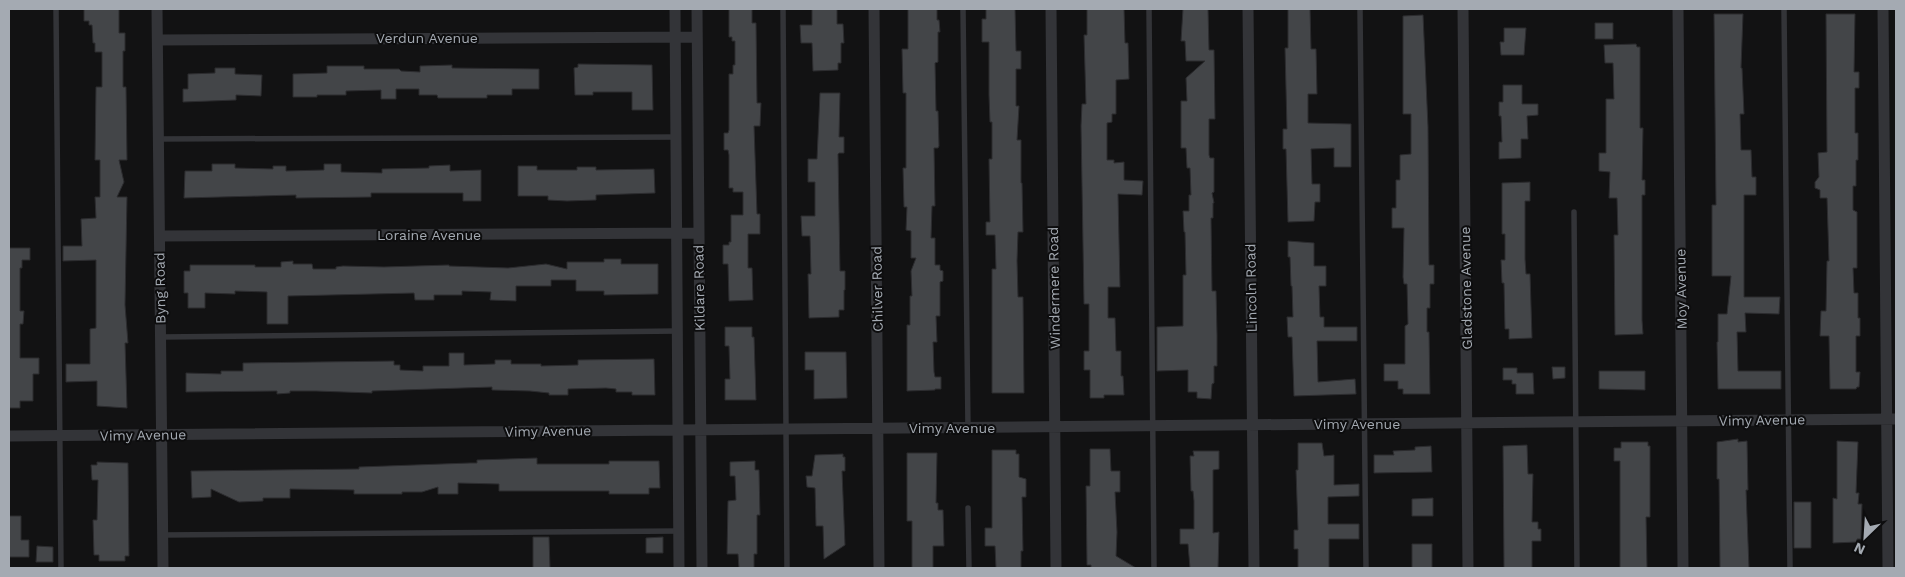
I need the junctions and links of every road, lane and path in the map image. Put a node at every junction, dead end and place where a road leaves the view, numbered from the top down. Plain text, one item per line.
1 (56, 9) edge
2 (157, 9) edge
3 (675, 9) edge
4 (697, 9) edge
5 (783, 9) edge
6 (874, 9) edge
7 (963, 9) edge
8 (1051, 9) edge
9 (1149, 9) edge
10 (1248, 9) edge
11 (1360, 9) edge
12 (1463, 9) edge
13 (1678, 9) edge
14 (1784, 9) edge
15 (1883, 9) edge
16 (675, 37) junction
17 (697, 37) junction
18 (158, 40) junction
19 (676, 137) junction
20 (159, 140) junction
21 (1574, 212) dead end
22 (677, 234) junction
23 (698, 234) junction
24 (160, 236) junction
25 (677, 331) junction
26 (161, 337) junction
27 (1892, 419) edge
28 (1788, 420) junction
29 (1682, 421) junction
30 (1576, 422) junction
31 (1467, 423) junction
32 (1364, 424) junction
33 (1253, 425) junction
34 (1152, 426) junction
35 (1055, 427) junction
36 (878, 428) junction
37 (968, 428) junction
38 (785, 429) junction
39 (678, 430) junction
40 (701, 430) junction
41 (162, 435) junction
42 (9, 436) edge
43 (60, 436) junction
44 (968, 508) dead end
45 (679, 531) junction
46 (163, 535) junction
47 (61, 568) edge
48 (163, 568) edge
49 (679, 568) edge
50 (702, 568) edge
51 (787, 568) edge
52 (880, 568) edge
53 (969, 568) edge
54 (1056, 568) edge
55 (1154, 568) edge
56 (1254, 568) edge
57 (1366, 568) edge
58 (1468, 568) edge
59 (1577, 568) edge
60 (1683, 568) edge
61 (1790, 568) edge
62 (1888, 568) edge

1 - 43 lane
2 - 18 street, Byng Road
3 - 16 street, Kildare Road
4 - 17 street, Kildare Road
5 - 38 lane
6 - 36 street, Chilver Road
7 - 37 lane
8 - 35 street, Windermere Road
9 - 34 lane
10 - 33 street, Lincoln Road
11 - 32 lane
12 - 31 street, Gladstone Avenue
13 - 29 street, Moy Avenue
14 - 28 lane
15 - 27 street
16 - 17 street, Verdun Avenue
16 - 18 street, Verdun Avenue
16 - 19 street, Kildare Road
17 - 23 street, Kildare Road
18 - 20 street, Byng Road
19 - 20 lane
19 - 22 street, Kildare Road
20 - 24 street, Byng Road
21 - 30 lane
22 - 23 street, Loraine Avenue
22 - 24 street, Loraine Avenue
22 - 25 street, Kildare Road
23 - 40 street, Kildare Road
24 - 26 street, Byng Road
25 - 26 lane
25 - 39 street, Kildare Road
26 - 41 street, Byng Road
27 - 28 street, Vimy Avenue
27 - 62 street
28 - 29 street, Vimy Avenue
28 - 61 lane
29 - 30 street, Vimy Avenue
29 - 60 street, Moy Avenue
30 - 31 street, Vimy Avenue
30 - 59 lane
31 - 32 street, Vimy Avenue
31 - 58 street, Gladstone Avenue
32 - 33 street, Vimy Avenue
32 - 57 lane
33 - 34 street, Vimy Avenue
33 - 56 street, Lincoln Road
34 - 35 street, Vimy Avenue
34 - 55 lane
35 - 37 street, Vimy Avenue
35 - 54 street, Windermere Road
36 - 37 street, Vimy Avenue
36 - 38 street, Vimy Avenue
36 - 52 street, Chilver Road
38 - 40 street, Vimy Avenue
38 - 51 lane
39 - 40 street, Vimy Avenue
39 - 41 street, Vimy Avenue
39 - 45 street, Kildare Road
40 - 50 street, Kildare Road
41 - 43 street, Vimy Avenue
41 - 46 street, Byng Road
42 - 43 street, Vimy Avenue
43 - 47 lane
44 - 53 lane
45 - 46 lane
45 - 49 street, Kildare Road
46 - 48 street, Byng Road

